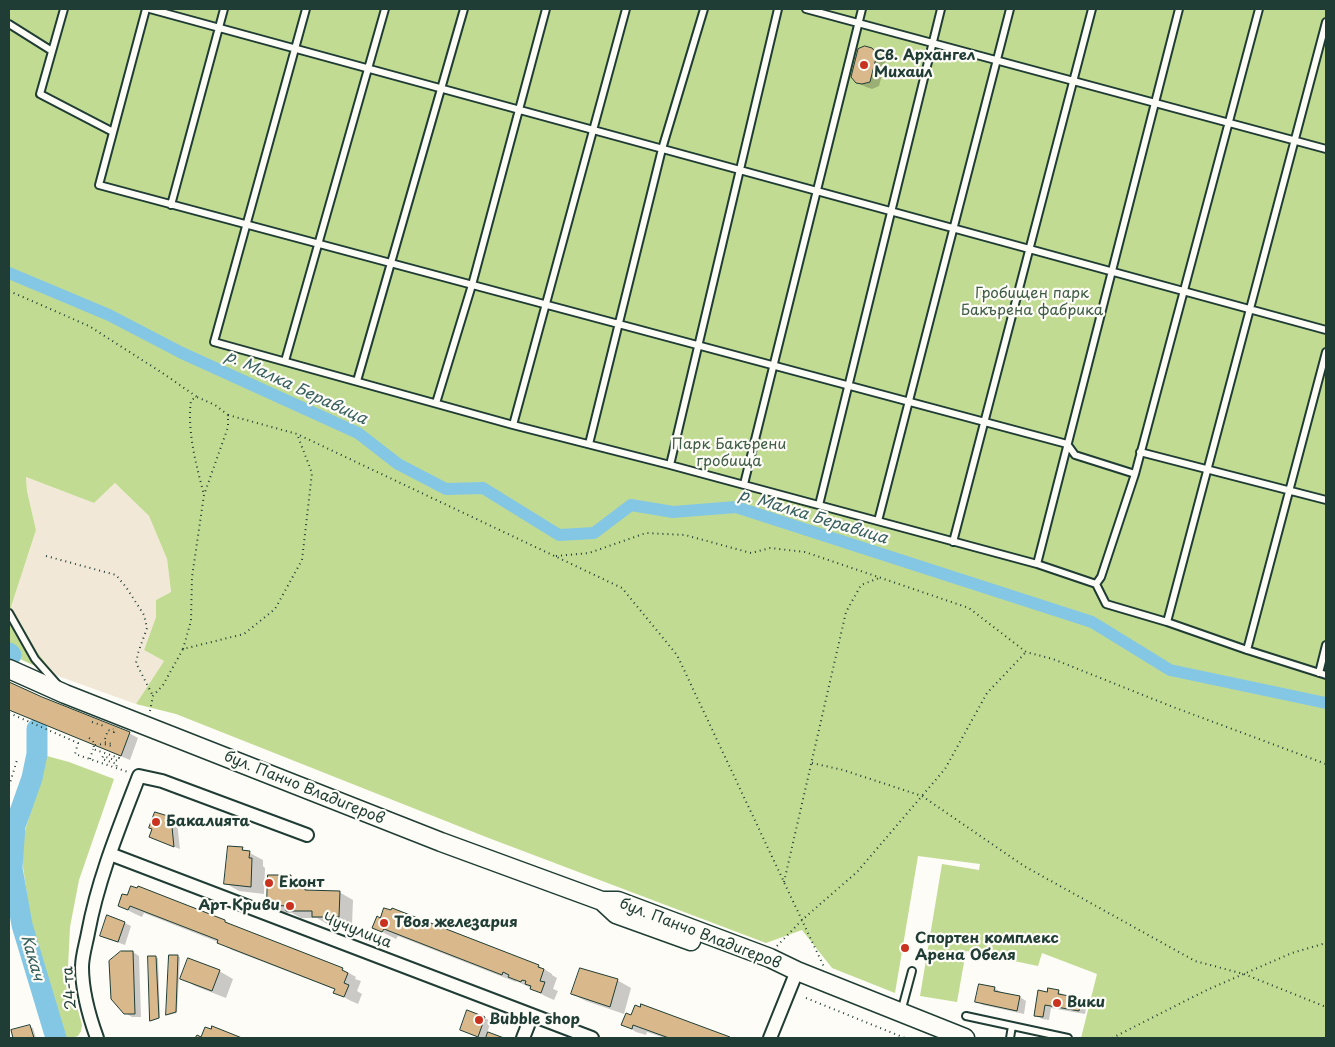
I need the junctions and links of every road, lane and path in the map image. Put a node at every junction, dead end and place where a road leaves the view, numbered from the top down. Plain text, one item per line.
1 (64, 9) edge
2 (148, 9) edge
3 (224, 9) edge
4 (306, 9) edge
5 (385, 9) edge
6 (464, 9) edge
7 (546, 9) edge
8 (626, 9) edge
9 (704, 9) edge
10 (778, 9) edge
11 (806, 9) edge
12 (862, 9) edge
13 (941, 9) edge
14 (1010, 9) edge
15 (1092, 9) edge
16 (1179, 9) edge
17 (1258, 9) edge
18 (1326, 22) edge
19 (859, 23) junction
20 (9, 24) edge
21 (218, 28) junction
22 (933, 43) junction
23 (295, 48) junction
24 (52, 50) junction
25 (997, 60) junction
26 (368, 68) junction
27 (1074, 81) junction
28 (441, 88) junction
29 (1155, 103) junction
30 (519, 110) junction
31 (1228, 123) junction
32 (593, 130) junction
33 (113, 132) junction
34 (1295, 140) junction
35 (662, 149) junction
36 (1326, 149) edge
37 (740, 170) junction
38 (817, 191) junction
39 (172, 205) junction
40 (891, 211) junction
41 (246, 225) junction
42 (954, 228) junction
43 (318, 244) junction
44 (1030, 249) junction
45 (391, 264) junction
46 (1111, 271) junction
47 (472, 285) junction
48 (9, 291) edge
49 (1183, 291) junction
50 (545, 305) junction
51 (1250, 309) junction
52 (619, 324) junction
53 (1326, 330) edge
54 (698, 346) junction
55 (1326, 352) edge
56 (284, 361) junction
57 (774, 366) junction
58 (357, 380) junction
59 (848, 386) junction
60 (197, 397) junction
61 (909, 402) junction
62 (436, 404) junction
63 (228, 415) junction
64 (985, 422) junction
65 (513, 425) junction
66 (297, 434) junction
67 (589, 444) junction
68 (1067, 444) junction
69 (1140, 452) junction
70 (670, 464) junction
71 (1207, 469) junction
72 (1135, 474) junction
73 (744, 484) junction
74 (1290, 490) junction
75 (204, 495) junction
76 (1326, 500) edge
77 (819, 504) junction
78 (878, 521) junction
79 (953, 542) junction
80 (46, 556) dead end
81 (554, 556) junction
82 (1037, 564) junction
83 (880, 578) junction
84 (1096, 584) junction
85 (9, 613) edge
86 (1166, 622) junction
87 (1326, 645) edge
88 (183, 650) junction
89 (1248, 650) junction
90 (1026, 652) junction
91 (9, 669) edge
92 (1319, 673) junction
93 (1326, 675) edge
94 (65, 694) junction
95 (153, 696) junction
96 (9, 713) edge
97 (92, 722) dead end
98 (147, 725) junction
99 (89, 738) dead end
100 (95, 745) junction
101 (93, 750) junction
102 (90, 759) junction
103 (17, 760) dead end
104 (812, 763) junction
105 (1326, 764) edge
106 (116, 768) junction
107 (138, 776) junction
108 (9, 786) edge
109 (922, 796) junction
110 (307, 835) dead end
111 (110, 854) junction
112 (784, 883) junction
113 (802, 920) junction
114 (1326, 943) edge
115 (772, 951) dead end
116 (797, 971) junction
117 (912, 971) dead end
118 (826, 972) dead end
119 (1244, 974) junction
120 (806, 998) dead end
121 (1326, 1007) edge
122 (900, 1013) junction
123 (532, 1015) junction
124 (966, 1016) dead end
125 (1012, 1026) junction
126 (97, 1038) edge
127 (523, 1038) edge
128 (592, 1038) edge
129 (770, 1038) edge
130 (904, 1038) edge
131 (965, 1038) edge
132 (1010, 1038) edge
133 (1068, 1038) edge
134 (1112, 1038) edge

1 - 24 lane
2 - 21 lane
2 - 33 lane
3 - 21 lane
4 - 23 lane
5 - 26 lane
6 - 28 lane
7 - 30 lane
8 - 32 lane
9 - 35 lane
10 - 37 lane
11 - 19 lane
12 - 19 lane
13 - 22 lane
14 - 25 lane
15 - 27 lane
16 - 29 lane
17 - 31 lane
18 - 34 lane
19 - 22 lane
19 - 38 lane
20 - 24 lane
21 - 23 lane
21 - 39 lane
22 - 25 lane
22 - 40 lane
23 - 26 lane
23 - 41 lane
24 - 33 lane
25 - 27 lane
25 - 42 lane
26 - 28 lane
26 - 43 lane
27 - 29 lane
27 - 44 lane
28 - 30 lane
28 - 45 lane
29 - 31 lane
29 - 46 lane
30 - 32 lane
30 - 47 lane
31 - 34 lane
31 - 49 lane
32 - 35 lane
32 - 50 lane
33 - 39 lane
34 - 36 lane
34 - 51 lane
35 - 37 lane
35 - 52 lane
37 - 38 lane
37 - 54 lane
38 - 40 lane
38 - 57 lane
39 - 41 lane
40 - 42 lane
40 - 59 lane
41 - 43 lane
41 - 56 lane
42 - 44 lane
42 - 61 lane
43 - 45 lane
43 - 56 lane
44 - 46 lane
44 - 64 lane
45 - 47 lane
45 - 58 lane
46 - 49 lane
46 - 68 lane
47 - 50 lane
47 - 62 lane
48 - 60 path
49 - 51 lane
49 - 69 lane
50 - 52 lane
50 - 65 lane
51 - 53 lane
51 - 71 lane
52 - 54 lane
52 - 67 lane
54 - 57 lane
54 - 70 lane
55 - 74 lane
56 - 58 lane
57 - 59 lane
57 - 73 lane
58 - 62 lane
59 - 61 lane
59 - 77 lane
60 - 63 path
60 - 75 path
61 - 64 lane
61 - 78 lane
62 - 65 lane
63 - 66 path
63 - 75 path
64 - 68 lane
64 - 79 lane
65 - 67 lane
66 - 81 path
66 - 88 path
67 - 70 lane
68 - 72 lane
68 - 82 lane
69 - 71 lane
69 - 72 lane
70 - 73 lane
71 - 74 lane
71 - 86 lane
72 - 84 lane
73 - 77 lane
74 - 76 lane
74 - 89 lane
75 - 88 path
77 - 78 lane
78 - 79 lane
79 - 82 lane
80 - 95 path
81 - 83 path
81 - 112 path
82 - 84 lane
83 - 90 path
83 - 104 path
84 - 86 lane
85 - 94 lane
86 - 89 lane
87 - 92 lane
88 - 95 path
89 - 92 lane
90 - 105 path
90 - 109 path
91 - 94 street, бул. Панчо Владигеров
92 - 93 lane
94 - 98 street, бул. Панчо Владигеров
95 - 98 path
96 - 102 path
97 - 100 path
98 - 116 street, бул. Панчо Владигеров
99 - 100 path
100 - 101 path
101 - 102 path
101 - 106 path
102 - 106 path
103 - 108 path
104 - 109 path
104 - 112 path
106 - 107 path
107 - 110 street
107 - 111 street, 24-та
109 - 113 path
109 - 119 path
111 - 123 street, Чучулица
111 - 126 street, 24-та
112 - 113 path
113 - 115 path
113 - 118 path
114 - 119 path
116 - 122 street, бул. Панчо Владигеров
116 - 129 street
117 - 122 lane
119 - 121 path
119 - 134 path
120 - 130 path
122 - 131 street, бул. Панчо Владигеров
123 - 127 street
123 - 128 street, Чучулица
124 - 125 lane
125 - 132 lane
125 - 133 lane

